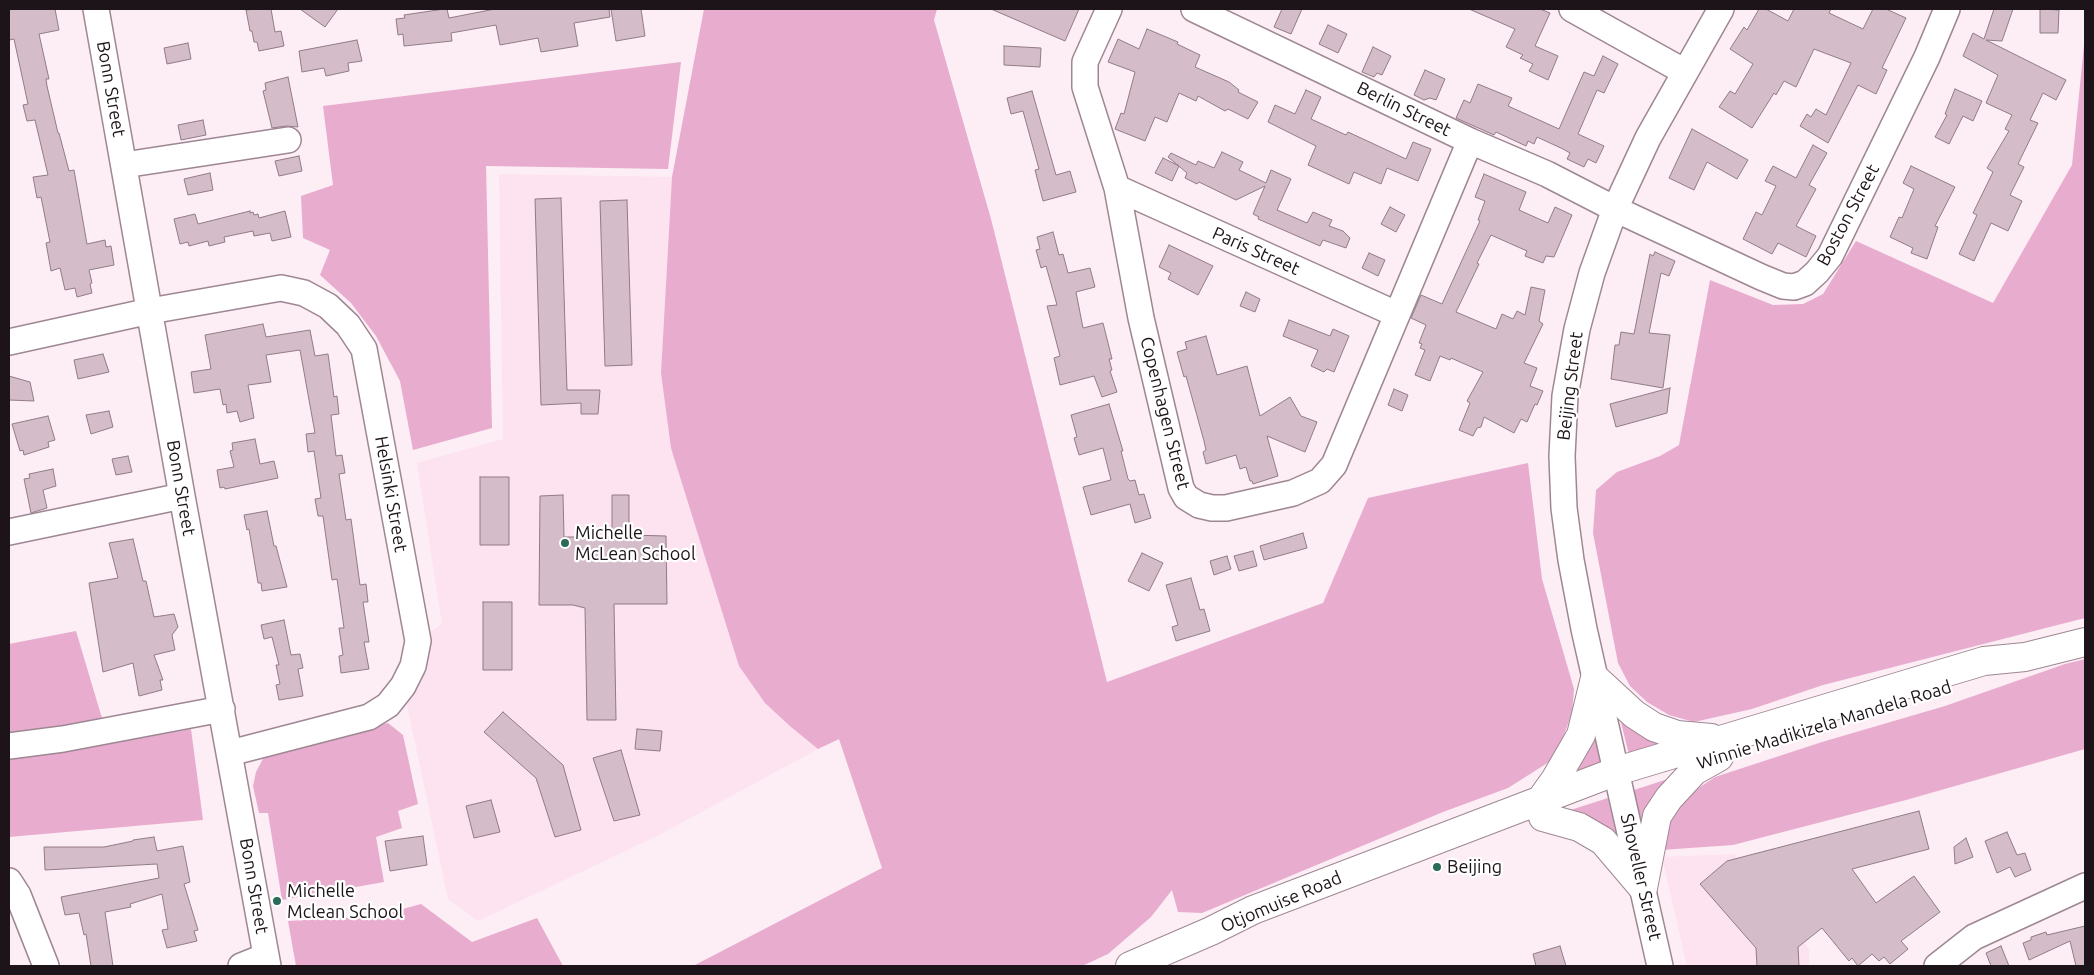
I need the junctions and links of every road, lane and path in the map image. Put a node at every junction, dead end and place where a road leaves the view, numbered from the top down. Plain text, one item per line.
1 (96, 9) edge
2 (1109, 9) edge
3 (1194, 9) edge
4 (1572, 9) edge
5 (1721, 9) edge
6 (1947, 9) edge
7 (1685, 72) junction
8 (288, 140) dead end
9 (1470, 141) junction
10 (124, 165) junction
11 (1117, 188) junction
12 (1615, 209) junction
13 (150, 311) junction
14 (1396, 314) junction
15 (9, 342) edge
16 (182, 496) junction
17 (9, 532) edge
18 (2085, 642) edge
19 (1596, 678) junction
20 (222, 709) junction
21 (9, 746) edge
22 (1722, 748) junction
23 (230, 753) junction
24 (1619, 780) junction
25 (1541, 809) junction
26 (9, 881) edge
27 (2085, 886) edge
28 (1644, 888) junction
29 (267, 961) edge
30 (46, 966) edge
31 (241, 966) edge
32 (1130, 966) edge
33 (1660, 966) edge
34 (1937, 966) edge

1 - 10 street, Bonn Street
2 - 11 street, Copenhagen Street
3 - 9 street, Berlin Street
4 - 7 street
5 - 7 street, Beijing Street
6 - 12 street, Boston Street
7 - 12 street, Beijing Street
8 - 10 street
9 - 12 street, Berlin Street
9 - 14 street, Copenhagen Street
10 - 13 street, Bonn Street
11 - 14 street, Paris Street
11 - 14 street, Copenhagen Street
12 - 19 street, Beijing Street
13 - 15 street, Helsinki Street
13 - 16 street, Bonn Street
13 - 23 street, Helsinki Street
16 - 17 street
16 - 20 street, Bonn Street
18 - 22 main road, Winnie Madikizela Mandela Road
19 - 22 main road
19 - 24 street, Beijing Street
19 - 25 main road
20 - 21 street
20 - 23 street, Bonn Street
22 - 24 main road, Winnie Madikizela Mandela Road
22 - 28 main road
23 - 29 street, Bonn Street
24 - 25 main road, Otjomuise Road
24 - 28 street, Shoveller Street
25 - 28 main road
25 - 32 main road, Otjomuise Road
26 - 30 street
27 - 34 street
28 - 33 street, Shoveller Street
29 - 31 street

